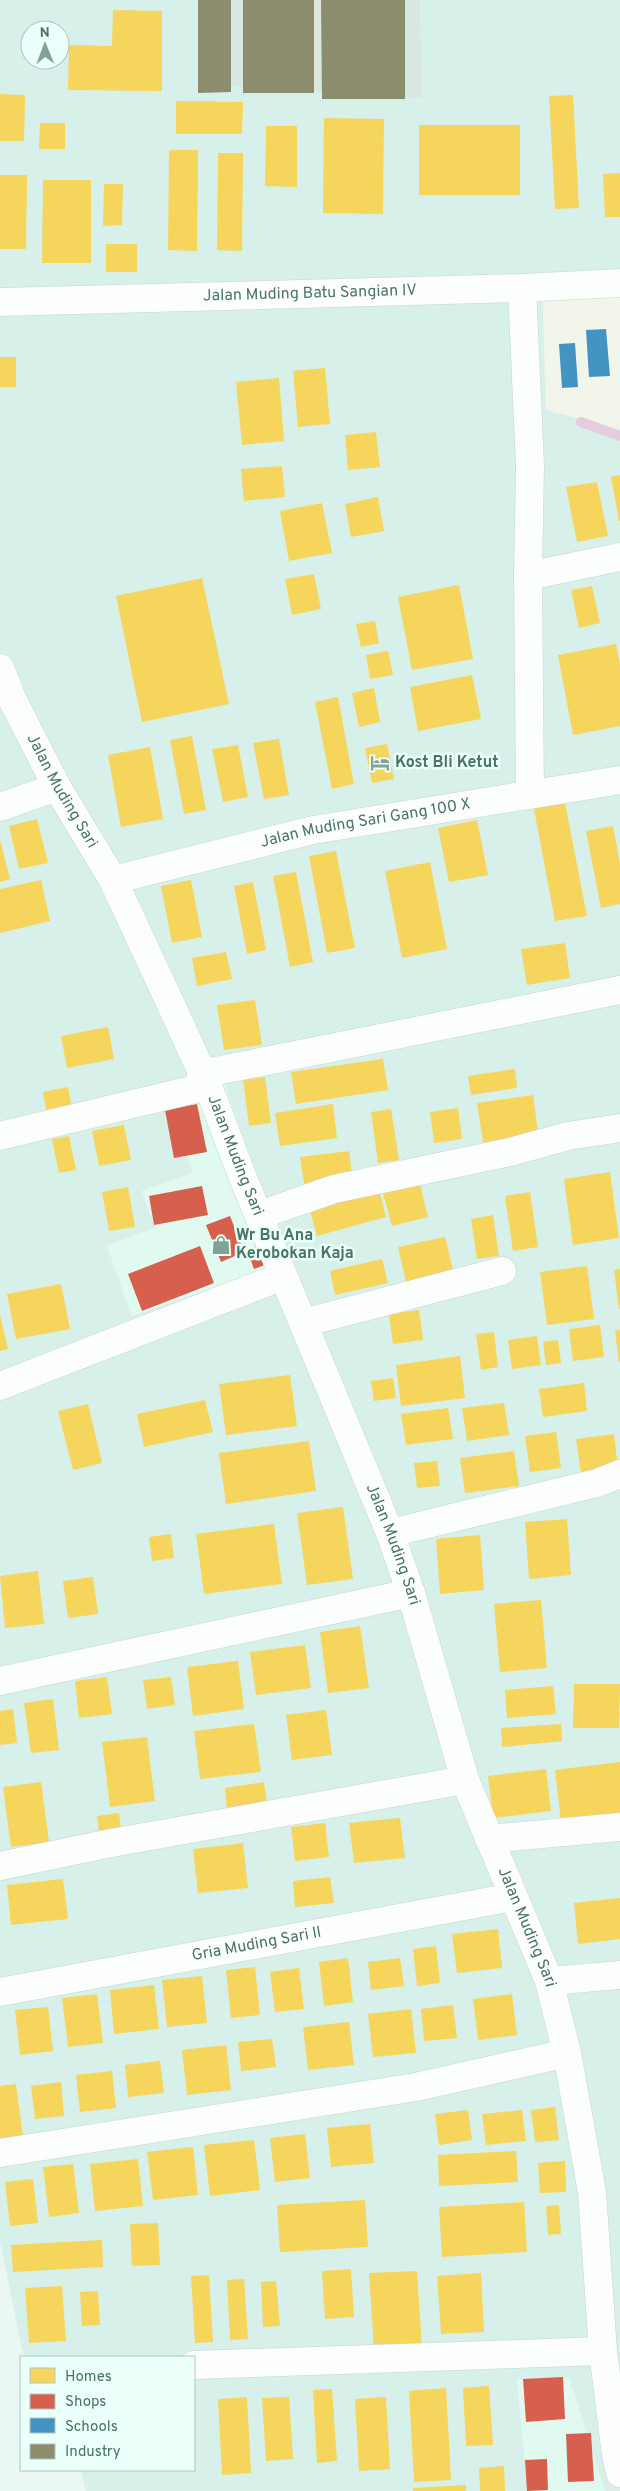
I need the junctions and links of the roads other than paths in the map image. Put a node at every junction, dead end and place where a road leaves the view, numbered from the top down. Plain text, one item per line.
1 (620, 283) edge
2 (522, 288) junction
3 (0, 302) edge
4 (620, 557) edge
5 (528, 576) junction
6 (0, 668) edge
7 (620, 780) edge
8 (57, 788) junction
9 (530, 794) junction
10 (0, 806) edge
11 (113, 880) junction
12 (620, 990) edge
13 (204, 1080) junction
14 (620, 1128) edge
15 (0, 1136) edge
16 (260, 1215) junction
17 (502, 1271) dead end
18 (283, 1276) junction
19 (303, 1323) junction
20 (0, 1386) edge
21 (612, 1480) edge
22 (390, 1533) junction
23 (411, 1593) junction
24 (0, 1680) edge
25 (465, 1780) junction
26 (620, 1827) edge
27 (489, 1839) junction
28 (0, 1866) edge
29 (514, 1897) junction
30 (620, 1975) edge
31 (549, 1981) junction
32 (0, 1992) edge
33 (567, 2054) junction
34 (0, 2153) edge
35 (610, 2285) edge
36 (603, 2351) junction
37 (195, 2365) edge
38 (620, 2473) edge

1 - 2 street, Jalan Muding Batu Sangian IV
2 - 3 street, Jalan Muding Batu Sangian IV
2 - 5 street
4 - 5 street
5 - 9 street
6 - 8 street, Jalan Muding Sari
7 - 9 street, Jalan Muding Sari Gang 100 X
8 - 10 street
8 - 11 street, Jalan Muding Sari
9 - 11 street, Jalan Muding Sari Gang 100 X
11 - 13 street, Jalan Muding Sari
12 - 13 street
13 - 15 street
13 - 16 street, Jalan Muding Sari
14 - 16 street
16 - 18 street, Jalan Muding Sari
17 - 19 street
18 - 19 street, Jalan Muding Sari
18 - 20 street
19 - 22 street, Jalan Muding Sari
21 - 22 street
22 - 23 street, Jalan Muding Sari
23 - 24 street
23 - 25 street, Jalan Muding Sari
25 - 27 street, Jalan Muding Sari
25 - 28 street
26 - 27 street
27 - 29 street, Jalan Muding Sari
29 - 31 street, Jalan Muding Sari
29 - 32 street, Gria Muding Sari II
30 - 31 street
31 - 33 street, Jalan Muding Sari
33 - 34 street
33 - 35 street, Jalan Muding Sari
35 - 36 street, Jalan Muding Sari
36 - 37 street
36 - 38 street, Jalan Muding Sari

